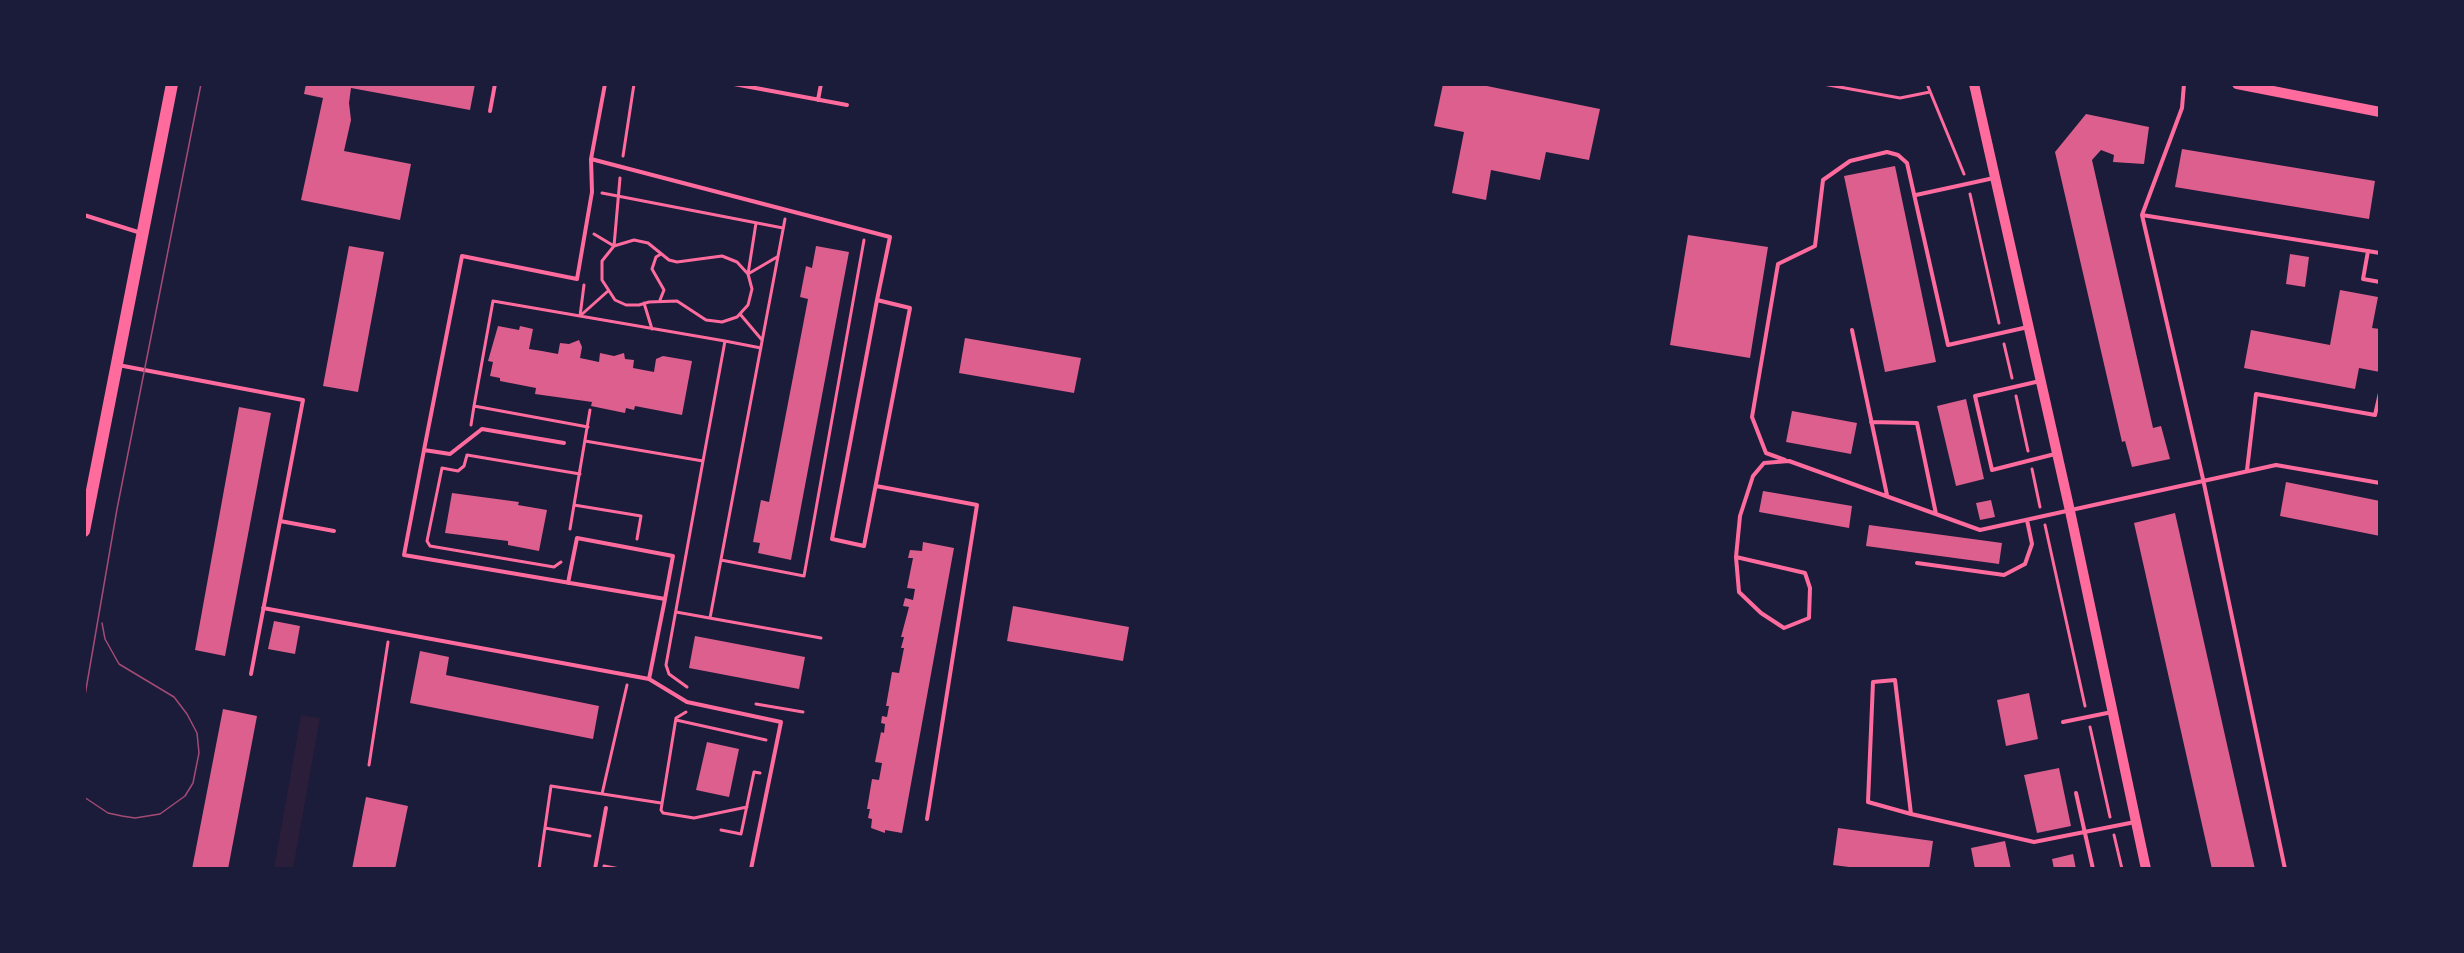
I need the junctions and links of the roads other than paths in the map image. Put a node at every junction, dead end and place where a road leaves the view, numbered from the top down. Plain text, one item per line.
1 (172, 84) edge
2 (495, 84) edge
3 (605, 84) edge
4 (734, 84) edge
5 (821, 84) edge
6 (1974, 84) edge
7 (2184, 84) edge
8 (2237, 84) edge
9 (818, 100) junction
10 (847, 105) dead end
11 (490, 111) dead end
12 (2380, 112) edge
13 (591, 159) junction
14 (1995, 178) junction
15 (1916, 195) junction
16 (84, 215) edge
17 (2142, 215) junction
18 (143, 233) junction
19 (2368, 251) junction
20 (2380, 253) edge
21 (2380, 282) edge
22 (877, 300) junction
23 (2029, 327) junction
24 (1852, 330) dead end
25 (117, 364) junction
26 (2041, 381) junction
27 (2380, 393) edge
28 (1871, 422) junction
29 (564, 443) dead end
30 (424, 450) junction
31 (2058, 454) junction
32 (1789, 461) junction
33 (2247, 470) junction
34 (2203, 479) junction
35 (2380, 483) edge
36 (876, 486) junction
37 (1887, 496) junction
38 (2070, 511) junction
39 (1936, 514) junction
40 (2027, 520) junction
41 (280, 521) junction
42 (84, 531) edge
43 (334, 531) dead end
44 (1737, 557) junction
45 (1917, 563) dead end
46 (568, 583) junction
47 (665, 599) junction
48 (263, 608) junction
49 (251, 674) dead end
50 (649, 679) junction
51 (2112, 711) junction
52 (2062, 722) dead end
53 (2076, 793) dead end
54 (606, 808) dead end
55 (1911, 814) junction
56 (927, 819) dead end
57 (2135, 822) junction
58 (2085, 832) junction
59 (595, 869) edge
60 (752, 869) edge
61 (2093, 869) edge
62 (2146, 869) edge
63 (2284, 869) edge

1 - 18 main road
2 - 11 lane
3 - 13 lane
4 - 9 lane
5 - 9 lane
6 - 14 street
7 - 17 lane
8 - 12 street
9 - 10 lane
13 - 22 lane
13 - 30 lane
14 - 15 lane
14 - 23 street
15 - 23 lane
15 - 32 lane
16 - 18 lane
17 - 19 lane
17 - 34 lane
18 - 25 main road
19 - 20 lane
19 - 21 lane
22 - 36 lane
22 - 36 lane
23 - 26 street
24 - 28 lane
25 - 41 lane
25 - 42 main road
26 - 31 street
26 - 31 lane
27 - 33 lane
28 - 37 lane
28 - 39 lane
29 - 30 lane
30 - 46 lane
31 - 38 street
32 - 37 lane
32 - 44 lane
33 - 34 lane
33 - 35 lane
34 - 38 lane
34 - 63 lane
36 - 56 lane
37 - 39 lane
38 - 40 lane
38 - 51 street
39 - 40 lane
40 - 45 lane
41 - 43 lane
41 - 48 lane
44 - 44 lane
46 - 47 lane
46 - 47 lane
47 - 50 lane
48 - 49 lane
48 - 50 lane
50 - 60 lane
51 - 52 lane
51 - 57 street
53 - 58 lane
54 - 59 lane
55 - 55 lane
55 - 58 lane
57 - 58 lane
57 - 62 street
58 - 61 lane

